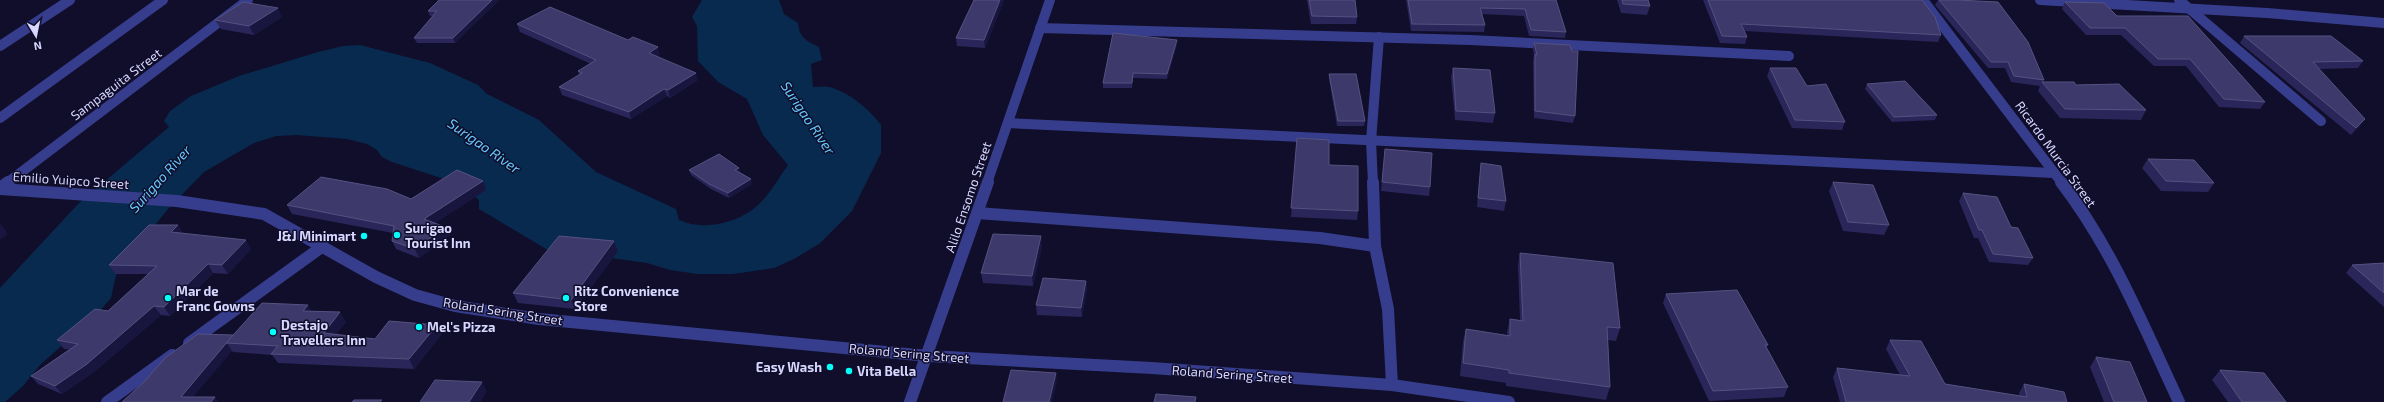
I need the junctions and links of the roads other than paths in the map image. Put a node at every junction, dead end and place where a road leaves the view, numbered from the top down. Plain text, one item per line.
1 (70, 0) edge
2 (163, 0) edge
3 (248, 0) edge
4 (1050, 0) edge
5 (1923, 0) edge
6 (2040, 0) edge
7 (2179, 0) edge
8 (2190, 10) junction
9 (2384, 23) edge
10 (1040, 28) junction
11 (1379, 36) junction
12 (0, 46) edge
13 (1789, 56) dead end
14 (0, 118) edge
15 (2321, 121) dead end
16 (1008, 123) junction
17 (1371, 140) junction
18 (2054, 173) junction
19 (0, 189) edge
20 (977, 213) junction
21 (323, 246) junction
22 (1375, 246) junction
23 (928, 356) junction
24 (1392, 385) junction
25 (107, 402) edge
26 (910, 402) edge
27 (1510, 402) edge
28 (2179, 402) edge

1 - 12 street
2 - 14 street
3 - 19 street, Sampaguita Street
4 - 10 street, Alilo Ensomo Street
5 - 18 street, Ricardo Murcia Street
6 - 8 street
7 - 8 street
8 - 9 street
8 - 15 street
10 - 11 street
10 - 16 street, Alilo Ensomo Street
11 - 13 street
11 - 17 street
16 - 17 street
16 - 20 street, Alilo Ensomo Street
17 - 18 street
17 - 22 street
18 - 28 street, Ricardo Murcia Street
19 - 21 street, Emilio Yuipco Street
20 - 22 street
20 - 23 street, Alilo Ensomo Street
21 - 23 street, Roland Sering Street
21 - 25 street
22 - 24 street
23 - 24 street, Roland Sering Street
23 - 26 street, Alilo Ensomo Street
24 - 27 street, Roland Sering Street

